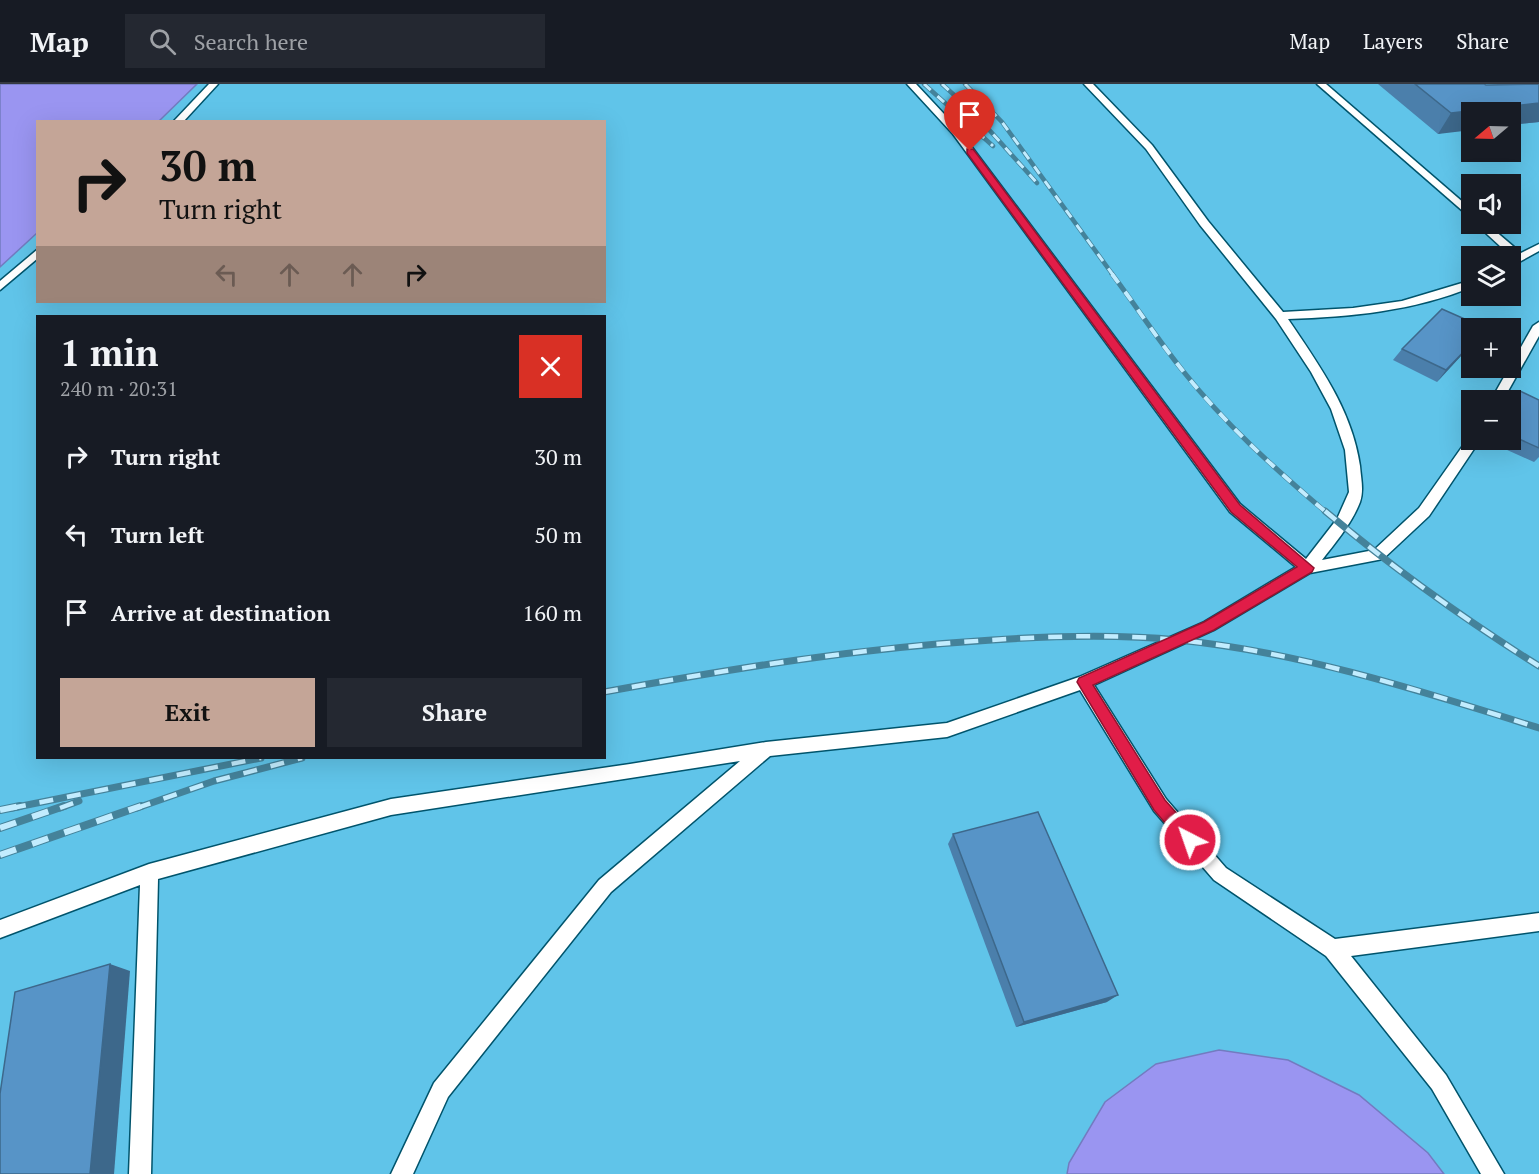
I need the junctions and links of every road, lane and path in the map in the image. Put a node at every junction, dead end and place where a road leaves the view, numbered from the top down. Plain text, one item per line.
1 (214, 84) edge
2 (911, 84) edge
3 (1088, 84) edge
4 (1321, 84) edge
5 (179, 120) edge
6 (1461, 206) edge
7 (1490, 234) edge
8 (1501, 246) edge
9 (1539, 247) edge
10 (36, 254) edge
11 (1521, 258) edge
12 (0, 287) edge
13 (1461, 288) edge
14 (1280, 316) junction
15 (1539, 326) edge
16 (1503, 390) edge
17 (1467, 450) edge
18 (1307, 568) junction
19 (1084, 682) junction
20 (766, 749) junction
21 (149, 873) junction
22 (1539, 922) edge
23 (0, 929) edge
24 (1333, 950) junction
25 (140, 1174) edge
26 (402, 1174) edge
27 (1493, 1174) edge

1 - 5 lane
2 - 18 lane
3 - 14 lane
4 - 6 lane
7 - 8 lane
9 - 11 lane
10 - 12 lane
13 - 14 lane
14 - 18 lane
15 - 16 lane
17 - 18 lane
18 - 19 lane
19 - 20 lane
19 - 24 lane
20 - 21 lane
20 - 26 lane
21 - 23 lane
21 - 25 lane
22 - 24 lane
24 - 27 lane

